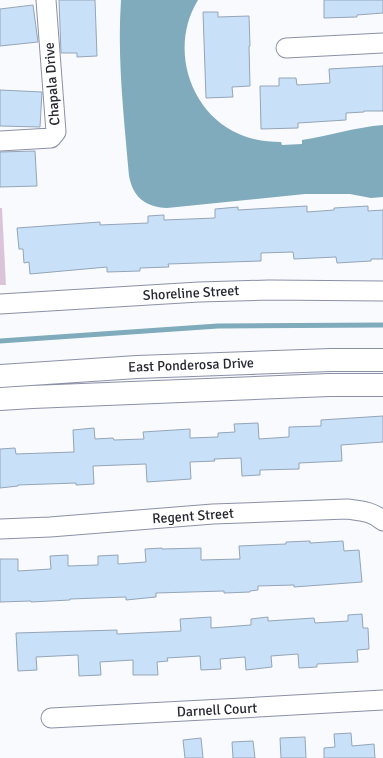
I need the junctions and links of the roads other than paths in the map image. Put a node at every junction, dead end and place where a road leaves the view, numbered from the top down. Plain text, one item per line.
1 (46, 0) edge
2 (383, 43) edge
3 (286, 48) dead end
4 (0, 141) edge
5 (383, 291) edge
6 (0, 304) edge
7 (383, 360) edge
8 (0, 376) edge
9 (383, 385) edge
10 (0, 399) edge
11 (383, 521) edge
12 (0, 529) edge
13 (383, 700) edge
14 (51, 718) dead end

1 - 4 street, Chapala Drive
2 - 3 street
5 - 6 street, Shoreline Street
7 - 8 main road, East Ponderosa Drive
9 - 10 main road, East Ponderosa Drive
11 - 12 street, Regent Street
13 - 14 street, Darnell Court

